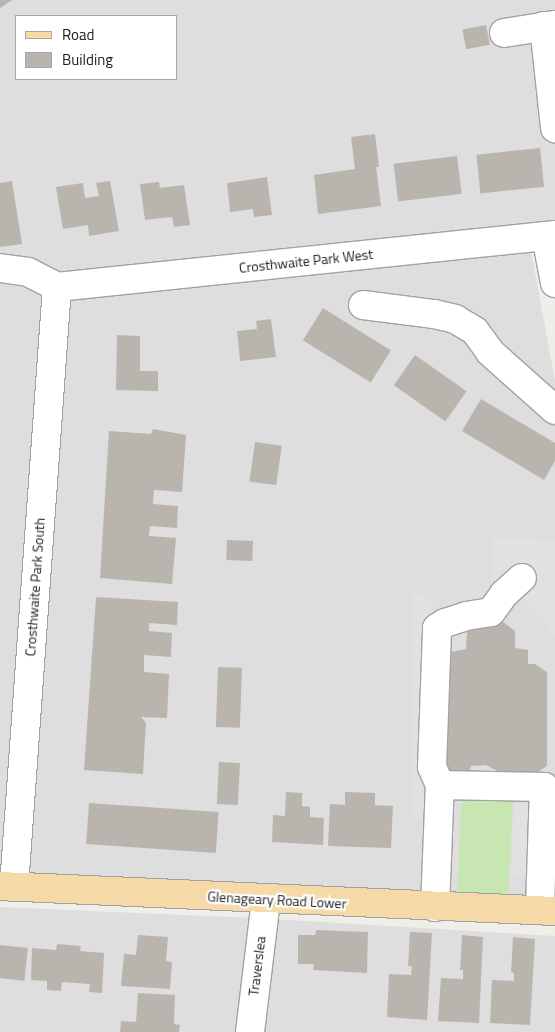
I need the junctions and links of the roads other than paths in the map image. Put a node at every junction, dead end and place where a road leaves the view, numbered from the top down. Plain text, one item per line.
1 (549, 26) edge
2 (504, 33) dead end
3 (555, 128) edge
4 (550, 235) edge
5 (0, 268) edge
6 (555, 283) edge
7 (57, 287) junction
8 (363, 306) dead end
9 (555, 410) edge
10 (522, 578) dead end
11 (549, 780) edge
12 (440, 785) junction
13 (7, 887) edge
14 (266, 900) junction
15 (436, 907) junction
16 (547, 911) edge
17 (250, 1032) edge

1 - 2 street
1 - 3 street
4 - 6 street
4 - 7 street, Crosthwaite Park West
5 - 7 street
7 - 13 street, Crosthwaite Park South
8 - 9 street
10 - 12 street
11 - 12 street
11 - 16 street
12 - 15 street
13 - 14 main road, Glenageary Road Lower
14 - 15 main road, Glenageary Road Lower
14 - 17 street, Traverslea
15 - 16 main road, Glenageary Road Lower

